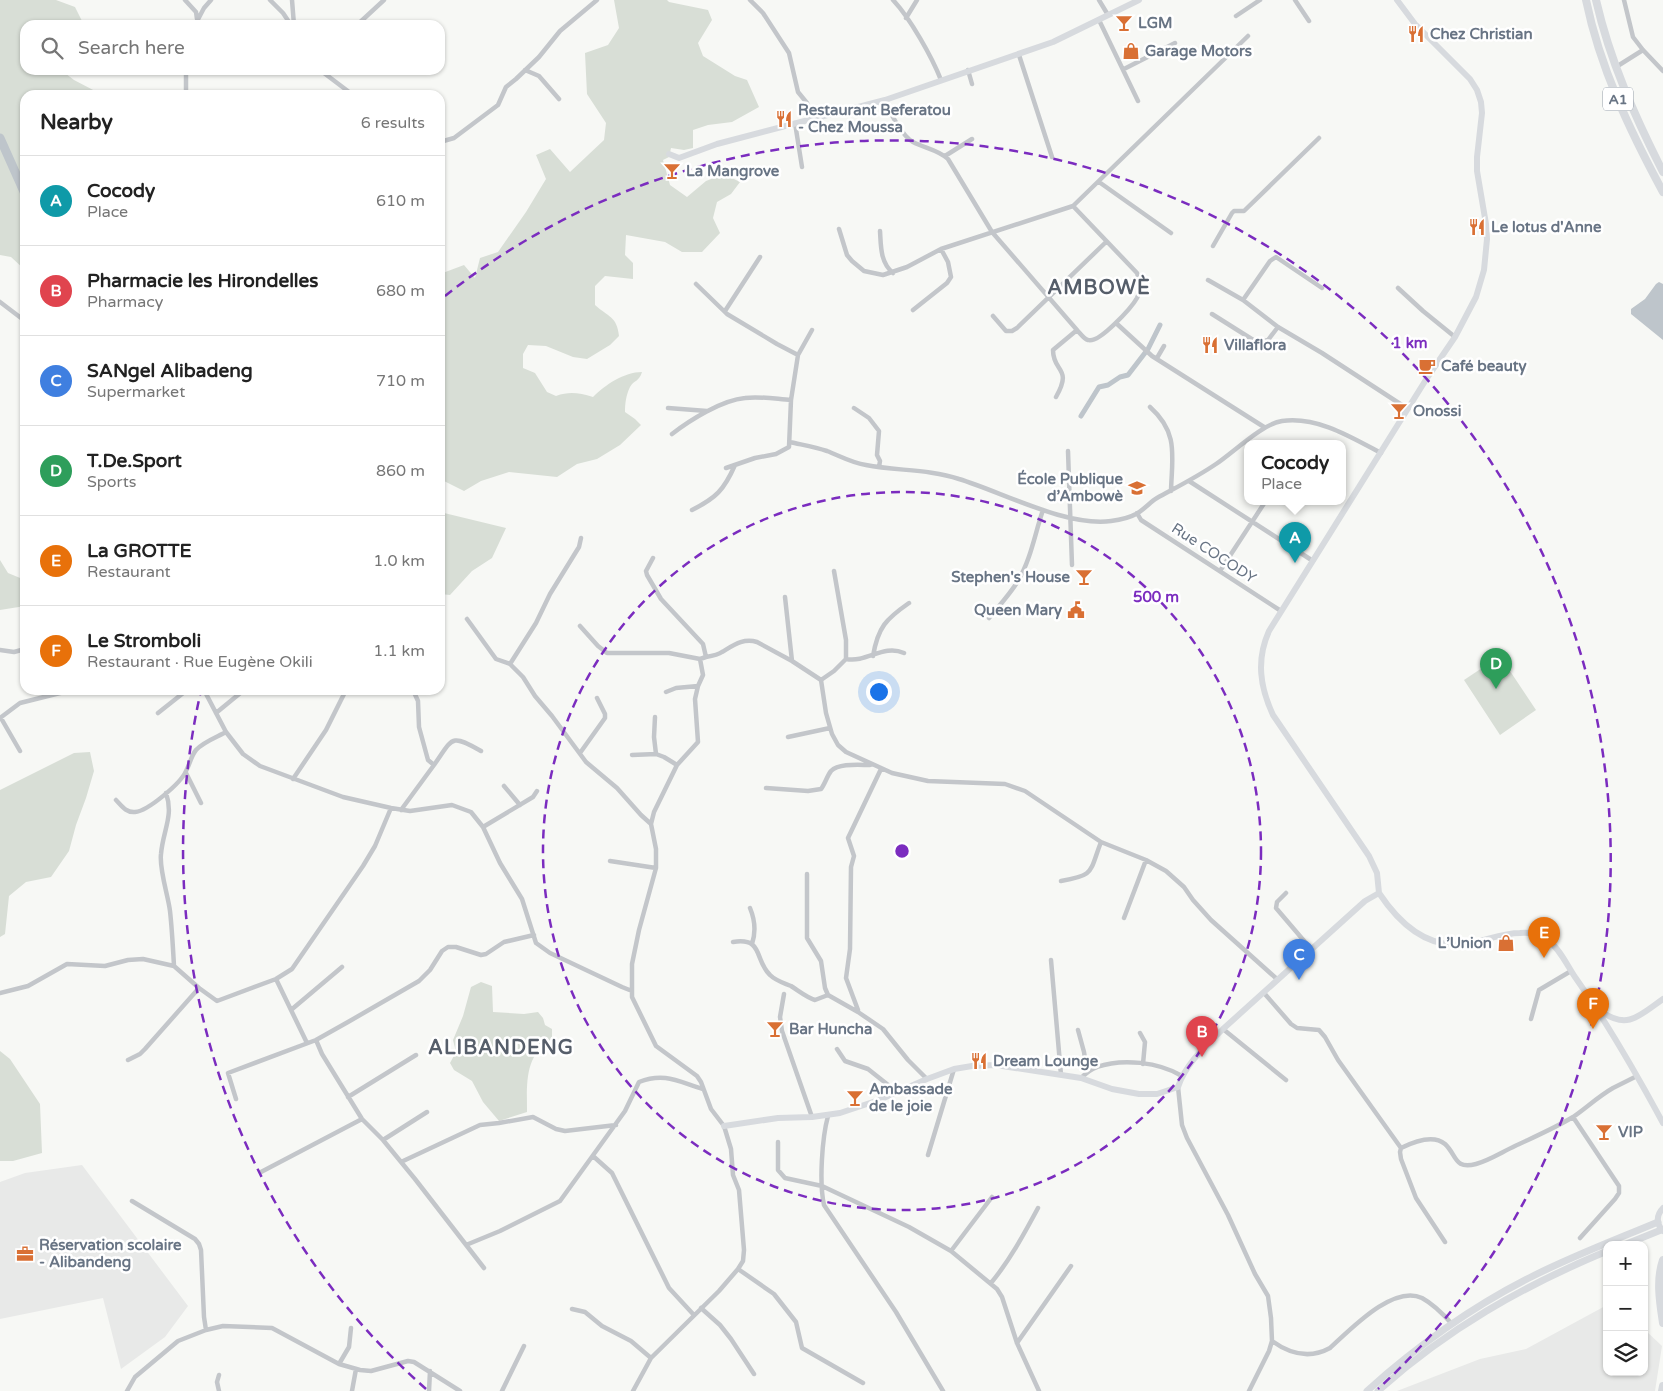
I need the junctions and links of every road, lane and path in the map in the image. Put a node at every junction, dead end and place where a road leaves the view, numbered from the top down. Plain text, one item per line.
1 (185, 0) edge
2 (211, 0) edge
3 (270, 0) edge
4 (292, 0) edge
5 (384, 0) edge
6 (597, 0) edge
7 (750, 0) edge
8 (893, 0) edge
9 (917, 0) edge
10 (1099, 0) edge
11 (1139, 0) edge
12 (1260, 0) edge
13 (1295, 0) edge
14 (1397, 0) edge
15 (1586, 0) edge
16 (1596, 0) edge
17 (1624, 0) edge
18 (193, 8) junction
19 (204, 8) junction
20 (293, 11) junction
21 (283, 13) junction
22 (1108, 16) junction
23 (1236, 16) dead end
24 (906, 18) junction
25 (197, 19) joint
26 (289, 20) edge
27 (293, 20) edge
28 (362, 20) edge
29 (1099, 20) junction
30 (1309, 21) dead end
31 (1248, 36) dead end
32 (1175, 43) dead end
33 (1643, 50) junction
34 (1019, 55) junction
35 (1616, 67) junction
36 (1124, 69) junction
37 (526, 70) junction
38 (968, 70) junction
39 (1663, 71) edge
40 (186, 75) edge
41 (327, 75) edge
42 (941, 80) junction
43 (972, 84) dead end
44 (186, 90) edge
45 (346, 90) edge
46 (559, 99) dead end
47 (885, 100) junction
48 (1138, 101) dead end
49 (812, 119) junction
50 (795, 124) junction
51 (1319, 138) dead end
52 (972, 139) dead end
53 (445, 141) edge
54 (669, 154) dead end
55 (945, 156) junction
56 (1052, 156) dead end
57 (802, 167) dead end
58 (1663, 172) edge
59 (1099, 182) junction
60 (1663, 192) edge
61 (1073, 206) junction
62 (839, 229) dead end
63 (880, 231) dead end
64 (992, 232) junction
65 (1171, 233) dead end
66 (1106, 242) junction
67 (1212, 246) dead end
68 (941, 249) junction
69 (760, 257) dead end
70 (893, 273) junction
71 (1208, 280) dead end
72 (696, 284) dead end
73 (1322, 288) dead end
74 (1398, 288) dead end
75 (1049, 298) junction
76 (1243, 300) junction
77 (0, 302) edge
78 (913, 310) dead end
79 (725, 311) junction
80 (1212, 314) dead end
81 (993, 316) dead end
82 (20, 317) edge
83 (1116, 323) junction
84 (1278, 327) junction
85 (812, 330) dead end
86 (1077, 330) junction
87 (1455, 337) junction
88 (1164, 346) dead end
89 (798, 355) junction
90 (1158, 358) junction
91 (1056, 397) dead end
92 (792, 400) junction
93 (1150, 407) dead end
94 (668, 408) dead end
95 (854, 408) dead end
96 (1408, 409) junction
97 (708, 411) junction
98 (1264, 427) junction
99 (672, 434) dead end
100 (1248, 440) edge
101 (790, 442) junction
102 (1244, 443) edge
103 (1068, 451) dead end
104 (1380, 453) junction
105 (735, 465) junction
106 (879, 466) junction
107 (726, 468) dead end
108 (1189, 481) junction
109 (1171, 491) junction
110 (1263, 505) edge
111 (692, 510) dead end
112 (1042, 510) junction
113 (1137, 513) junction
114 (1071, 517) junction
115 (1252, 522) junction
116 (580, 538) dead end
117 (653, 558) dead end
118 (1313, 562) junction
119 (1072, 565) dead end
120 (834, 571) dead end
121 (1220, 571) junction
122 (785, 597) dead end
123 (909, 603) dead end
124 (1280, 611) junction
125 (989, 618) dead end
126 (467, 619) dead end
127 (580, 626) dead end
128 (0, 650) edge
129 (20, 650) edge
130 (904, 653) dead end
131 (873, 656) junction
132 (706, 657) junction
133 (700, 658) junction
134 (846, 659) junction
135 (792, 661) junction
136 (510, 664) junction
137 (821, 680) junction
138 (698, 686) junction
139 (666, 692) dead end
140 (52, 695) edge
141 (181, 695) edge
142 (207, 695) edge
143 (238, 695) edge
144 (344, 695) edge
145 (415, 695) edge
146 (597, 698) dead end
147 (216, 712) junction
148 (158, 713) dead end
149 (655, 717) dead end
150 (0, 718) edge
151 (830, 728) junction
152 (226, 732) junction
153 (788, 737) dead end
154 (20, 751) dead end
155 (481, 751) dead end
156 (580, 753) junction
157 (656, 754) junction
158 (632, 755) dead end
159 (434, 765) junction
160 (677, 765) junction
161 (872, 765) junction
162 (881, 769) junction
163 (186, 773) junction
164 (293, 779) junction
165 (504, 786) dead end
166 (766, 788) dead end
167 (538, 791) dead end
168 (166, 793) junction
169 (116, 800) dead end
170 (201, 803) dead end
171 (520, 805) junction
172 (391, 808) junction
173 (401, 810) junction
174 (651, 824) junction
175 (483, 827) junction
176 (1101, 842) junction
177 (1146, 860) junction
178 (610, 861) dead end
179 (656, 868) junction
180 (806, 874) dead end
181 (1061, 881) dead end
182 (1379, 892) junction
183 (1286, 893) dead end
184 (750, 908) dead end
185 (1124, 918) dead end
186 (534, 935) junction
187 (733, 942) dead end
188 (752, 944) junction
189 (1311, 949) junction
190 (1051, 960) dead end
191 (174, 966) junction
192 (342, 967) dead end
193 (1571, 971) junction
194 (276, 979) junction
195 (1278, 980) junction
196 (198, 988) junction
197 (632, 991) junction
198 (1264, 992) junction
199 (0, 993) edge
200 (784, 994) dead end
201 (828, 995) junction
202 (1663, 999) edge
203 (291, 1010) junction
204 (1598, 1010) junction
205 (858, 1012) junction
206 (1531, 1019) dead end
207 (1623, 1021) junction
208 (1223, 1029) junction
209 (1078, 1030) dead end
210 (1140, 1033) dead end
211 (1614, 1035) junction
212 (316, 1040) junction
213 (307, 1043) junction
214 (837, 1049) dead end
215 (416, 1055) dead end
216 (128, 1060) dead end
217 (1143, 1064) junction
218 (954, 1069) junction
219 (1087, 1072) junction
220 (1061, 1075) junction
221 (1182, 1076) junction
222 (1637, 1076) junction
223 (927, 1078) junction
224 (1081, 1078) junction
225 (1286, 1080) dead end
226 (1178, 1086) junction
227 (703, 1089) junction
228 (897, 1092) junction
229 (348, 1097) junction
230 (236, 1099) dead end
231 (427, 1112) dead end
232 (828, 1116) junction
233 (812, 1117) junction
234 (1572, 1117) junction
235 (362, 1119) junction
236 (1663, 1123) edge
237 (616, 1125) junction
238 (724, 1126) junction
239 (383, 1140) junction
240 (778, 1142) dead end
241 (1402, 1148) junction
242 (928, 1155) dead end
243 (593, 1156) junction
244 (401, 1162) junction
245 (261, 1172) dead end
246 (822, 1186) junction
247 (992, 1197) dead end
248 (132, 1201) dead end
249 (1038, 1208) dead end
250 (1663, 1208) edge
251 (1658, 1222) junction
252 (1662, 1230) edge
253 (1580, 1238) dead end
254 (1634, 1241) edge
255 (1445, 1242) dead end
256 (466, 1245) junction
257 (951, 1251) junction
258 (1603, 1253) edge
259 (1663, 1260) edge
260 (1071, 1266) dead end
261 (484, 1268) dead end
262 (738, 1269) junction
263 (990, 1283) junction
264 (701, 1308) junction
265 (572, 1309) dead end
266 (693, 1314) junction
267 (1663, 1323) edge
268 (1452, 1324) junction
269 (351, 1328) dead end
270 (206, 1330) junction
271 (1272, 1341) junction
272 (1017, 1342) junction
273 (524, 1346) dead end
274 (651, 1358) junction
275 (340, 1364) junction
276 (356, 1369) junction
277 (430, 1371) junction
278 (754, 1374) dead end
279 (219, 1375) dead end
280 (863, 1382) dead end
281 (1663, 1386) edge
282 (127, 1391) edge
283 (220, 1391) edge
284 (352, 1391) edge
285 (429, 1391) edge
286 (460, 1391) edge
287 (502, 1391) edge
288 (633, 1391) edge
289 (943, 1391) edge
290 (1039, 1391) edge
291 (1249, 1391) edge
292 (1367, 1391) edge
293 (1378, 1391) edge
294 (1662, 1391) edge

1 - 18 street
2 - 19 street
3 - 21 street
4 - 20 street
5 - 28 street
6 - 37 street
7 - 49 street
8 - 24 street
9 - 24 street
10 - 22 street
11 - 22 main road
12 - 23 street
13 - 30 street
14 - 87 main road
15 - 60 highway, A1
16 - 35 highway, A1
17 - 33 street
18 - 19 street
18 - 25 street
19 - 25 street
20 - 21 street
20 - 27 street
21 - 26 street
22 - 29 main road
24 - 42 street
29 - 34 main road
29 - 36 street
31 - 59 street
32 - 36 street
33 - 35 street
33 - 39 street
34 - 38 main road
34 - 56 street
35 - 58 highway, A1
36 - 48 street
37 - 46 street
37 - 53 street
38 - 42 main road
38 - 43 street
40 - 44 street
41 - 45 street
42 - 47 main road
47 - 49 main road
47 - 55 street
49 - 50 main road
50 - 54 main road
50 - 57 street
51 - 67 street
52 - 55 street
55 - 64 street
59 - 61 street
59 - 65 street
61 - 64 street
61 - 66 street
62 - 70 street
63 - 70 street
64 - 68 street
64 - 75 street
66 - 75 street
66 - 83 street
68 - 70 street
68 - 78 street
69 - 79 street
71 - 76 street
72 - 79 street
73 - 76 street
74 - 87 street
75 - 81 street
75 - 86 street
76 - 84 street
77 - 82 street
79 - 89 street
80 - 84 street
83 - 86 street
83 - 90 street
84 - 96 street
85 - 89 street
86 - 91 street
87 - 96 main road
88 - 90 street
89 - 92 street
90 - 98 street
92 - 97 street
92 - 101 street
93 - 109 street
94 - 97 street
95 - 106 street
96 - 104 main road
97 - 99 street
98 - 100 street
98 - 104 street
101 - 105 street
101 - 106 street
102 - 108 street
103 - 114 street
104 - 118 main road
105 - 107 street
105 - 111 street
106 - 112 street
108 - 109 street
108 - 115 street
109 - 113 street
110 - 115 street
112 - 114 street
112 - 125 street
113 - 114 street
113 - 121 street, Rue COCODY
114 - 119 street
115 - 118 street
115 - 121 street
116 - 136 street
117 - 132 street
118 - 124 main road
120 - 134 street
121 - 124 street, Rue COCODY
122 - 135 street
123 - 131 street
124 - 182 main road
126 - 136 street
127 - 133 street
128 - 129 street
130 - 131 street
131 - 134 street
132 - 133 street
132 - 135 street
133 - 138 street
134 - 137 street
135 - 137 street
136 - 156 street
137 - 151 street
138 - 139 street
138 - 160 street
140 - 150 street
141 - 148 street
142 - 147 street
143 - 147 street
144 - 164 street
145 - 159 street
146 - 156 street
147 - 152 street
149 - 157 street
150 - 154 street
151 - 153 street
151 - 161 street
152 - 163 street
152 - 164 street
155 - 159 street
156 - 174 street
157 - 158 street
157 - 160 street
159 - 173 street
160 - 174 street
161 - 162 street
161 - 166 street
162 - 176 street
162 - 205 street
163 - 168 street
163 - 170 street
164 - 172 street
165 - 171 street
167 - 171 street
168 - 169 street
168 - 191 street
171 - 175 street
172 - 173 street
172 - 194 street
173 - 175 street
174 - 179 street
175 - 186 street
176 - 177 street
176 - 181 street
177 - 185 street
177 - 195 street
178 - 179 street
179 - 197 street
180 - 201 street
182 - 189 main road
182 - 193 main road
183 - 189 street
184 - 188 street
186 - 197 street
186 - 212 street
187 - 188 street
188 - 201 street
189 - 195 main road
190 - 220 street
191 - 196 street
191 - 199 street
192 - 203 street
193 - 204 main road
193 - 206 street
194 - 196 street
194 - 203 street
195 - 198 main road
196 - 216 street
197 - 227 street
198 - 208 main road
198 - 241 street
200 - 233 street
201 - 205 street
202 - 207 main road
203 - 213 street
204 - 207 main road
204 - 211 main road
205 - 223 street
207 - 211 main road
208 - 221 main road
208 - 225 street
209 - 219 street
210 - 217 street
211 - 222 main road
212 - 213 street
212 - 229 street
213 - 230 street
214 - 228 street
215 - 229 street
217 - 219 street
217 - 221 street
218 - 220 main road
218 - 223 main road
218 - 242 street
219 - 224 street
220 - 224 main road
221 - 226 main road
222 - 234 street
222 - 236 main road
223 - 228 main road
224 - 226 main road
226 - 271 street
227 - 237 street
227 - 238 street
228 - 232 main road
229 - 235 street
231 - 239 street
232 - 233 main road
232 - 246 street
233 - 238 main road
234 - 241 street
234 - 253 street
235 - 239 street
235 - 245 street
237 - 243 street
237 - 244 street
238 - 262 street
239 - 244 street
240 - 246 street
241 - 255 street
243 - 256 street
243 - 266 street
244 - 256 street
246 - 257 street
246 - 289 street
247 - 257 street
248 - 270 street
249 - 263 street
250 - 251 main road
251 - 252 main road
251 - 268 main road
252 - 254 main road
256 - 261 street
257 - 263 street
258 - 293 main road
259 - 267 highway
260 - 272 street
262 - 264 street
262 - 280 street
263 - 272 street
264 - 266 street
264 - 278 street
265 - 274 street
266 - 274 street
268 - 271 street
268 - 292 main road
269 - 275 street
270 - 275 street
270 - 282 street
271 - 291 street
272 - 290 street
273 - 287 street
274 - 288 street
275 - 276 street
276 - 277 street
276 - 284 street
277 - 285 street
277 - 286 street
279 - 283 street
281 - 294 highway

